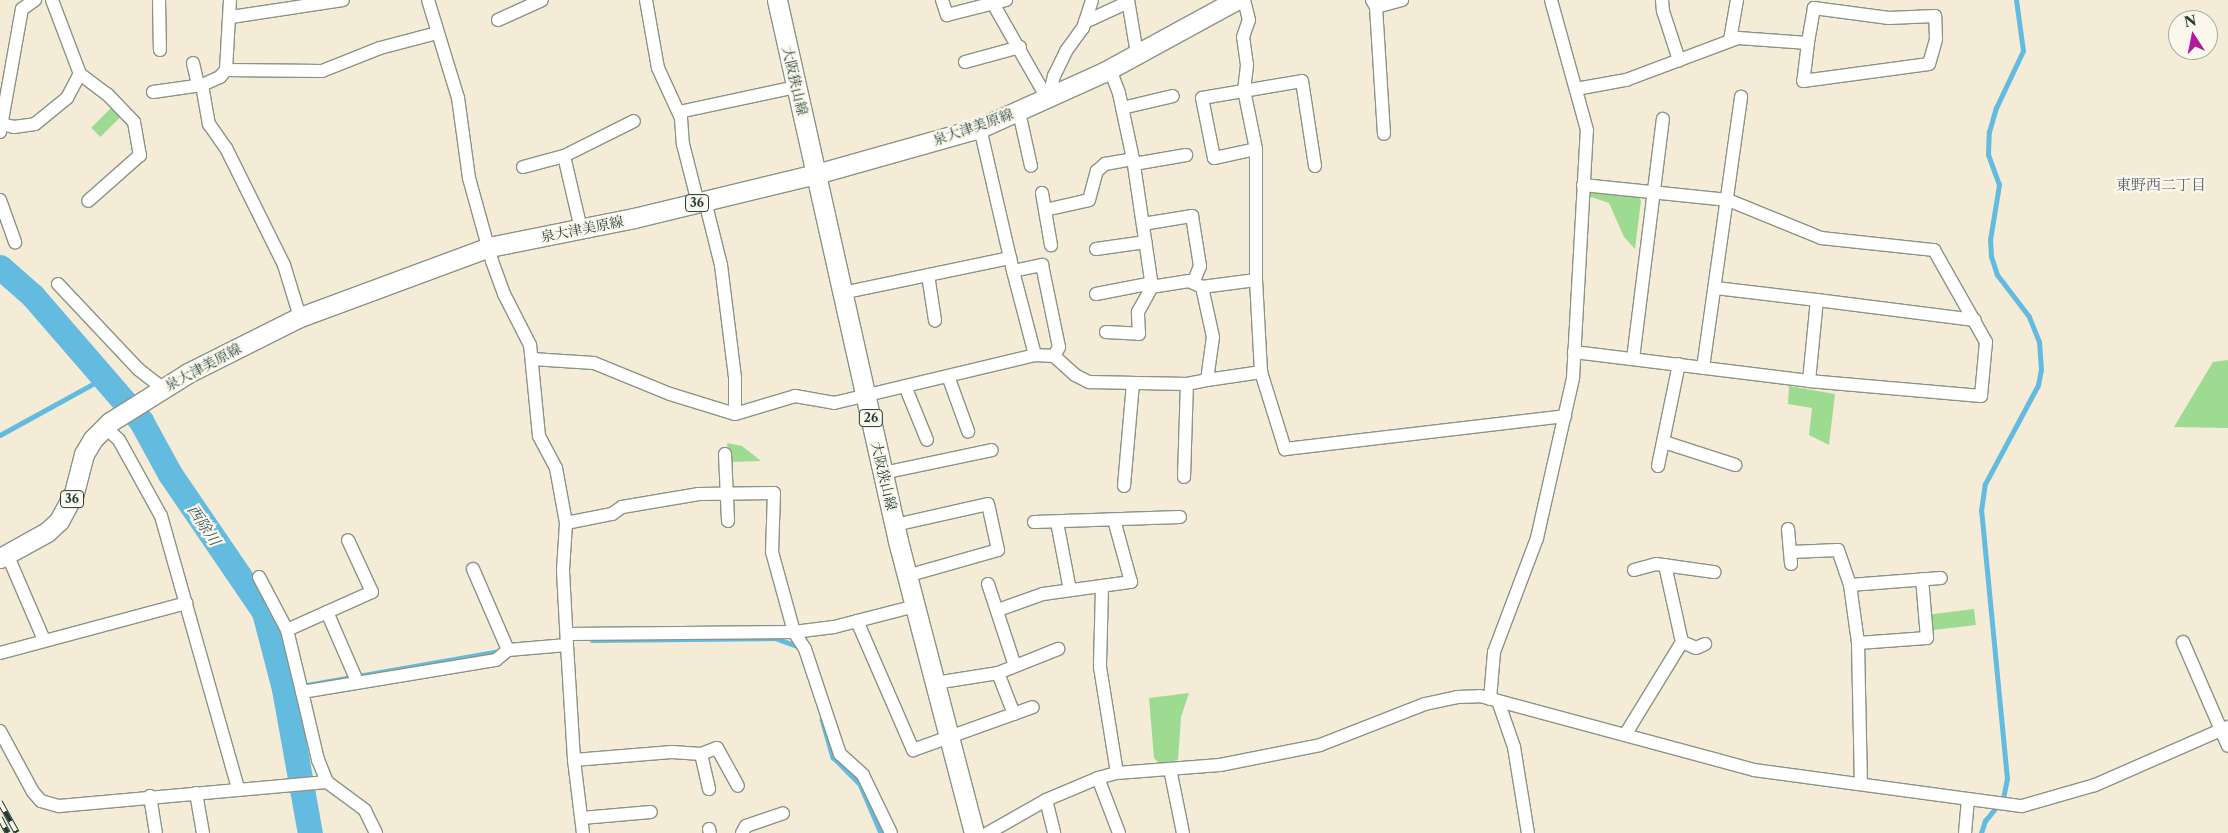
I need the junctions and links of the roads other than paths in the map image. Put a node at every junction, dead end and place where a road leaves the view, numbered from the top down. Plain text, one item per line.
1 (35, 0) edge
2 (52, 0) edge
3 (160, 0) edge
4 (230, 0) edge
5 (343, 0) edge
6 (428, 0) edge
7 (542, 0) edge
8 (646, 0) edge
9 (777, 0) edge
10 (942, 0) edge
11 (1006, 0) edge
12 (1092, 0) edge
13 (1236, 0) edge
14 (1244, 0) edge
15 (1402, 0) edge
16 (1551, 0) edge
17 (1662, 0) edge
18 (1737, 0) edge
19 (1128, 1) edge
20 (992, 3) edge
21 (1374, 4) edge
22 (231, 17) junction
23 (498, 20) dead end
24 (1085, 22) junction
25 (437, 33) junction
26 (1730, 40) junction
27 (1808, 43) junction
28 (1020, 47) junction
29 (160, 50) dead end
30 (1137, 54) junction
31 (1679, 60) junction
32 (965, 62) dead end
33 (193, 63) dead end
34 (1110, 69) junction
35 (226, 70) junction
36 (80, 74) junction
37 (200, 85) junction
38 (796, 87) junction
39 (1576, 89) junction
40 (1244, 90) junction
41 (153, 92) dead end
42 (1173, 96) dead end
43 (1741, 97) dead end
44 (1048, 100) junction
45 (1122, 108) junction
46 (678, 112) junction
47 (1019, 112) junction
48 (1663, 119) dead end
49 (634, 121) dead end
50 (1, 128) edge
51 (980, 128) junction
52 (1384, 134) dead end
53 (1256, 149) junction
54 (1186, 155) dead end
55 (564, 156) junction
56 (1134, 161) junction
57 (1031, 166) dead end
58 (1315, 166) dead end
59 (523, 167) dead end
60 (816, 174) junction
61 (1583, 185) junction
62 (1654, 192) junction
63 (1042, 193) dead end
64 (0, 200) edge
65 (1728, 200) junction
66 (88, 201) dead end
67 (702, 202) junction
68 (1045, 210) junction
69 (1143, 224) junction
70 (581, 229) junction
71 (15, 242) dead end
72 (1146, 242) junction
73 (1051, 245) dead end
74 (489, 247) junction
75 (1096, 249) dead end
76 (1010, 258) junction
77 (1013, 270) junction
78 (928, 275) junction
79 (1256, 280) junction
80 (58, 284) dead end
81 (1152, 285) junction
82 (1197, 285) junction
83 (1716, 288) junction
84 (842, 293) junction
85 (1096, 294) dead end
86 (1817, 300) junction
87 (300, 317) junction
88 (935, 320) dead end
89 (1974, 320) junction
90 (1106, 332) dead end
91 (1574, 352) junction
92 (1035, 355) junction
93 (1054, 356) junction
94 (1633, 359) junction
95 (532, 360) junction
96 (1679, 364) junction
97 (1703, 368) junction
98 (1260, 372) junction
99 (948, 376) junction
100 (1207, 380) junction
101 (1809, 381) junction
102 (1133, 384) junction
103 (1187, 384) junction
104 (905, 386) junction
105 (158, 390) junction
106 (866, 396) junction
107 (735, 414) junction
108 (1565, 416) junction
109 (110, 423) junction
110 (968, 431) dead end
111 (927, 440) dead end
112 (1664, 442) junction
113 (992, 450) dead end
114 (725, 454) dead end
115 (1735, 465) dead end
116 (1658, 466) dead end
117 (883, 472) junction
118 (1184, 477) dead end
119 (1124, 486) dead end
120 (727, 493) junction
121 (1180, 517) dead end
122 (1114, 520) junction
123 (728, 521) dead end
124 (1034, 522) dead end
125 (1057, 522) junction
126 (566, 523) junction
127 (895, 525) junction
128 (1788, 529) dead end
129 (348, 540) dead end
130 (4, 556) edge
131 (1665, 565) junction
132 (473, 569) dead end
133 (1634, 570) dead end
134 (1714, 572) dead end
135 (907, 576) junction
136 (259, 577) dead end
137 (1941, 578) dead end
138 (1922, 579) junction
139 (988, 584) dead end
140 (1850, 585) junction
141 (1102, 588) junction
142 (1070, 590) junction
143 (186, 603) junction
144 (915, 606) junction
145 (998, 610) junction
146 (327, 612) junction
147 (857, 621) junction
148 (287, 630) junction
149 (794, 632) junction
150 (568, 639) junction
151 (44, 640) junction
152 (1682, 642) junction
153 (2183, 642) dead end
154 (1858, 643) junction
155 (1705, 644) dead end
156 (1058, 649) dead end
157 (508, 650) junction
158 (0, 653) edge
159 (1015, 666) junction
160 (998, 673) junction
161 (357, 681) junction
162 (935, 683) junction
163 (302, 691) junction
164 (1494, 700) junction
165 (1032, 707) dead end
166 (1014, 714) junction
167 (2224, 728) edge
168 (0, 731) edge
169 (1625, 736) junction
170 (949, 738) junction
171 (2228, 746) edge
172 (701, 754) junction
173 (574, 760) junction
174 (1170, 769) junction
175 (1117, 773) junction
176 (1098, 778) junction
177 (324, 782) junction
178 (1861, 784) junction
179 (738, 786) dead end
180 (238, 789) junction
181 (709, 789) dead end
182 (196, 793) junction
183 (150, 796) junction
184 (1046, 800) junction
185 (1968, 800) junction
186 (651, 812) dead end
187 (783, 813) dead end
188 (582, 818) junction
189 (156, 833) edge
190 (202, 833) edge
191 (376, 833) edge
192 (583, 833) edge
193 (742, 833) edge
194 (891, 833) edge
195 (974, 833) edge
196 (988, 833) edge
197 (1054, 833) edge
198 (1119, 833) edge
199 (1183, 833) edge
200 (1528, 833) edge
201 (1965, 833) edge

1 - 50 street
2 - 36 street
3 - 29 street
4 - 22 street
5 - 22 street
6 - 25 street
7 - 23 street
8 - 46 street
9 - 38 main road, 大阪狭山線 / 26
10 - 20 street
11 - 20 street
12 - 24 street
13 - 30 main road, 泉大津美原線 / 36
14 - 40 street
15 - 21 street
16 - 39 street
17 - 31 street
18 - 26 street
19 - 24 street
19 - 30 street
20 - 28 street
21 - 52 street
22 - 35 street
24 - 44 street
25 - 35 street
25 - 74 street
26 - 27 street
26 - 31 street
27 - 27 street
28 - 32 street
28 - 44 street
30 - 34 main road, 泉大津美原線 / 36
31 - 39 street
33 - 37 street
34 - 44 main road, 泉大津美原線 / 36
34 - 45 street
35 - 37 street
36 - 50 street
36 - 66 street
37 - 41 street
37 - 87 street
38 - 46 street
38 - 60 main road, 大阪狭山線 / 26
39 - 61 street
40 - 53 street
40 - 53 street
40 - 58 street
42 - 45 street
43 - 65 street
44 - 47 main road, 泉大津美原線 / 36
45 - 56 street
46 - 67 street
47 - 51 main road, 泉大津美原線 / 36
47 - 57 street
48 - 62 street
49 - 55 street
51 - 60 main road, 泉大津美原線 / 36
51 - 76 street
53 - 79 street
54 - 56 street
55 - 59 street
55 - 70 street
56 - 68 street
56 - 69 street
60 - 67 main road, 泉大津美原線 / 36
60 - 84 main road, 大阪狭山線 / 26
61 - 62 street
61 - 91 street
62 - 65 street
62 - 94 street
63 - 68 street
64 - 71 street
65 - 83 street
65 - 89 street
67 - 70 main road, 泉大津美原線 / 36
67 - 107 street
68 - 73 street
69 - 72 street
69 - 82 street
70 - 74 main road, 泉大津美原線 / 36
72 - 75 street
72 - 81 street
74 - 87 main road, 泉大津美原線 / 36
74 - 95 street
76 - 77 street
76 - 78 street
77 - 92 street
77 - 93 street
78 - 84 street
78 - 88 street
79 - 82 street
79 - 98 street
80 - 105 street
81 - 82 street
81 - 85 street
81 - 90 street
82 - 100 street
83 - 86 street
83 - 97 street
84 - 106 main road, 大阪狭山線 / 26
86 - 89 street
86 - 101 street
87 - 105 main road, 泉大津美原線 / 36
89 - 101 street
91 - 94 street
91 - 108 street
92 - 93 street
92 - 99 street
93 - 102 street
94 - 96 street
95 - 107 street
95 - 126 street
96 - 97 street
96 - 112 street
97 - 101 street
98 - 100 street
98 - 108 street
99 - 104 street
99 - 110 street
100 - 103 street
102 - 103 street
102 - 119 street
103 - 118 street
104 - 106 street
104 - 111 street
105 - 109 main road, 泉大津美原線 / 36
106 - 107 street
106 - 117 main road, 大阪狭山線 / 26
108 - 164 street
109 - 130 main road, 泉大津美原線 / 36
109 - 143 street
112 - 115 street
112 - 116 street
113 - 117 street
114 - 120 street
117 - 127 main road, 大阪狭山線 / 26
120 - 123 street
120 - 126 street
120 - 149 street
121 - 122 street
122 - 125 street
122 - 141 street
124 - 125 street
125 - 142 street
126 - 150 street
127 - 135 main road, 大阪狭山線 / 26
127 - 135 street
128 - 140 street
129 - 146 street
130 - 151 street
131 - 133 street
131 - 134 street
131 - 152 street
132 - 157 street
135 - 144 main road, 大阪狭山線 / 26
136 - 148 street
137 - 138 street
138 - 140 street
138 - 154 street
139 - 145 street
140 - 154 street
141 - 142 street
141 - 175 street
142 - 145 street
143 - 151 street
143 - 180 street
144 - 147 street
144 - 162 main road, 大阪狭山線 / 26
145 - 159 street
146 - 148 street
146 - 161 street
147 - 149 street
147 - 170 street
148 - 163 street
149 - 150 street
149 - 194 street
150 - 157 street
150 - 173 street
151 - 158 street
152 - 155 street
152 - 169 street
153 - 167 street
154 - 178 street
156 - 159 street
157 - 161 street
159 - 160 street
160 - 162 street
160 - 166 street
161 - 163 street
162 - 170 main road, 大阪狭山線 / 26
163 - 177 street
164 - 169 street
164 - 174 street
164 - 200 street
165 - 166 street
166 - 170 street
167 - 171 street
167 - 185 street
168 - 183 street
169 - 178 street
170 - 195 main road, 大阪狭山線 / 26
172 - 173 street
172 - 179 street
172 - 181 street
173 - 188 street
174 - 175 street
174 - 199 street
175 - 176 street
176 - 184 street
176 - 198 street
177 - 180 street
177 - 191 street
178 - 185 street
180 - 182 street
182 - 183 street
182 - 190 street
183 - 189 street
184 - 196 street
184 - 197 street
185 - 201 street
186 - 188 street
187 - 193 street
188 - 192 street

